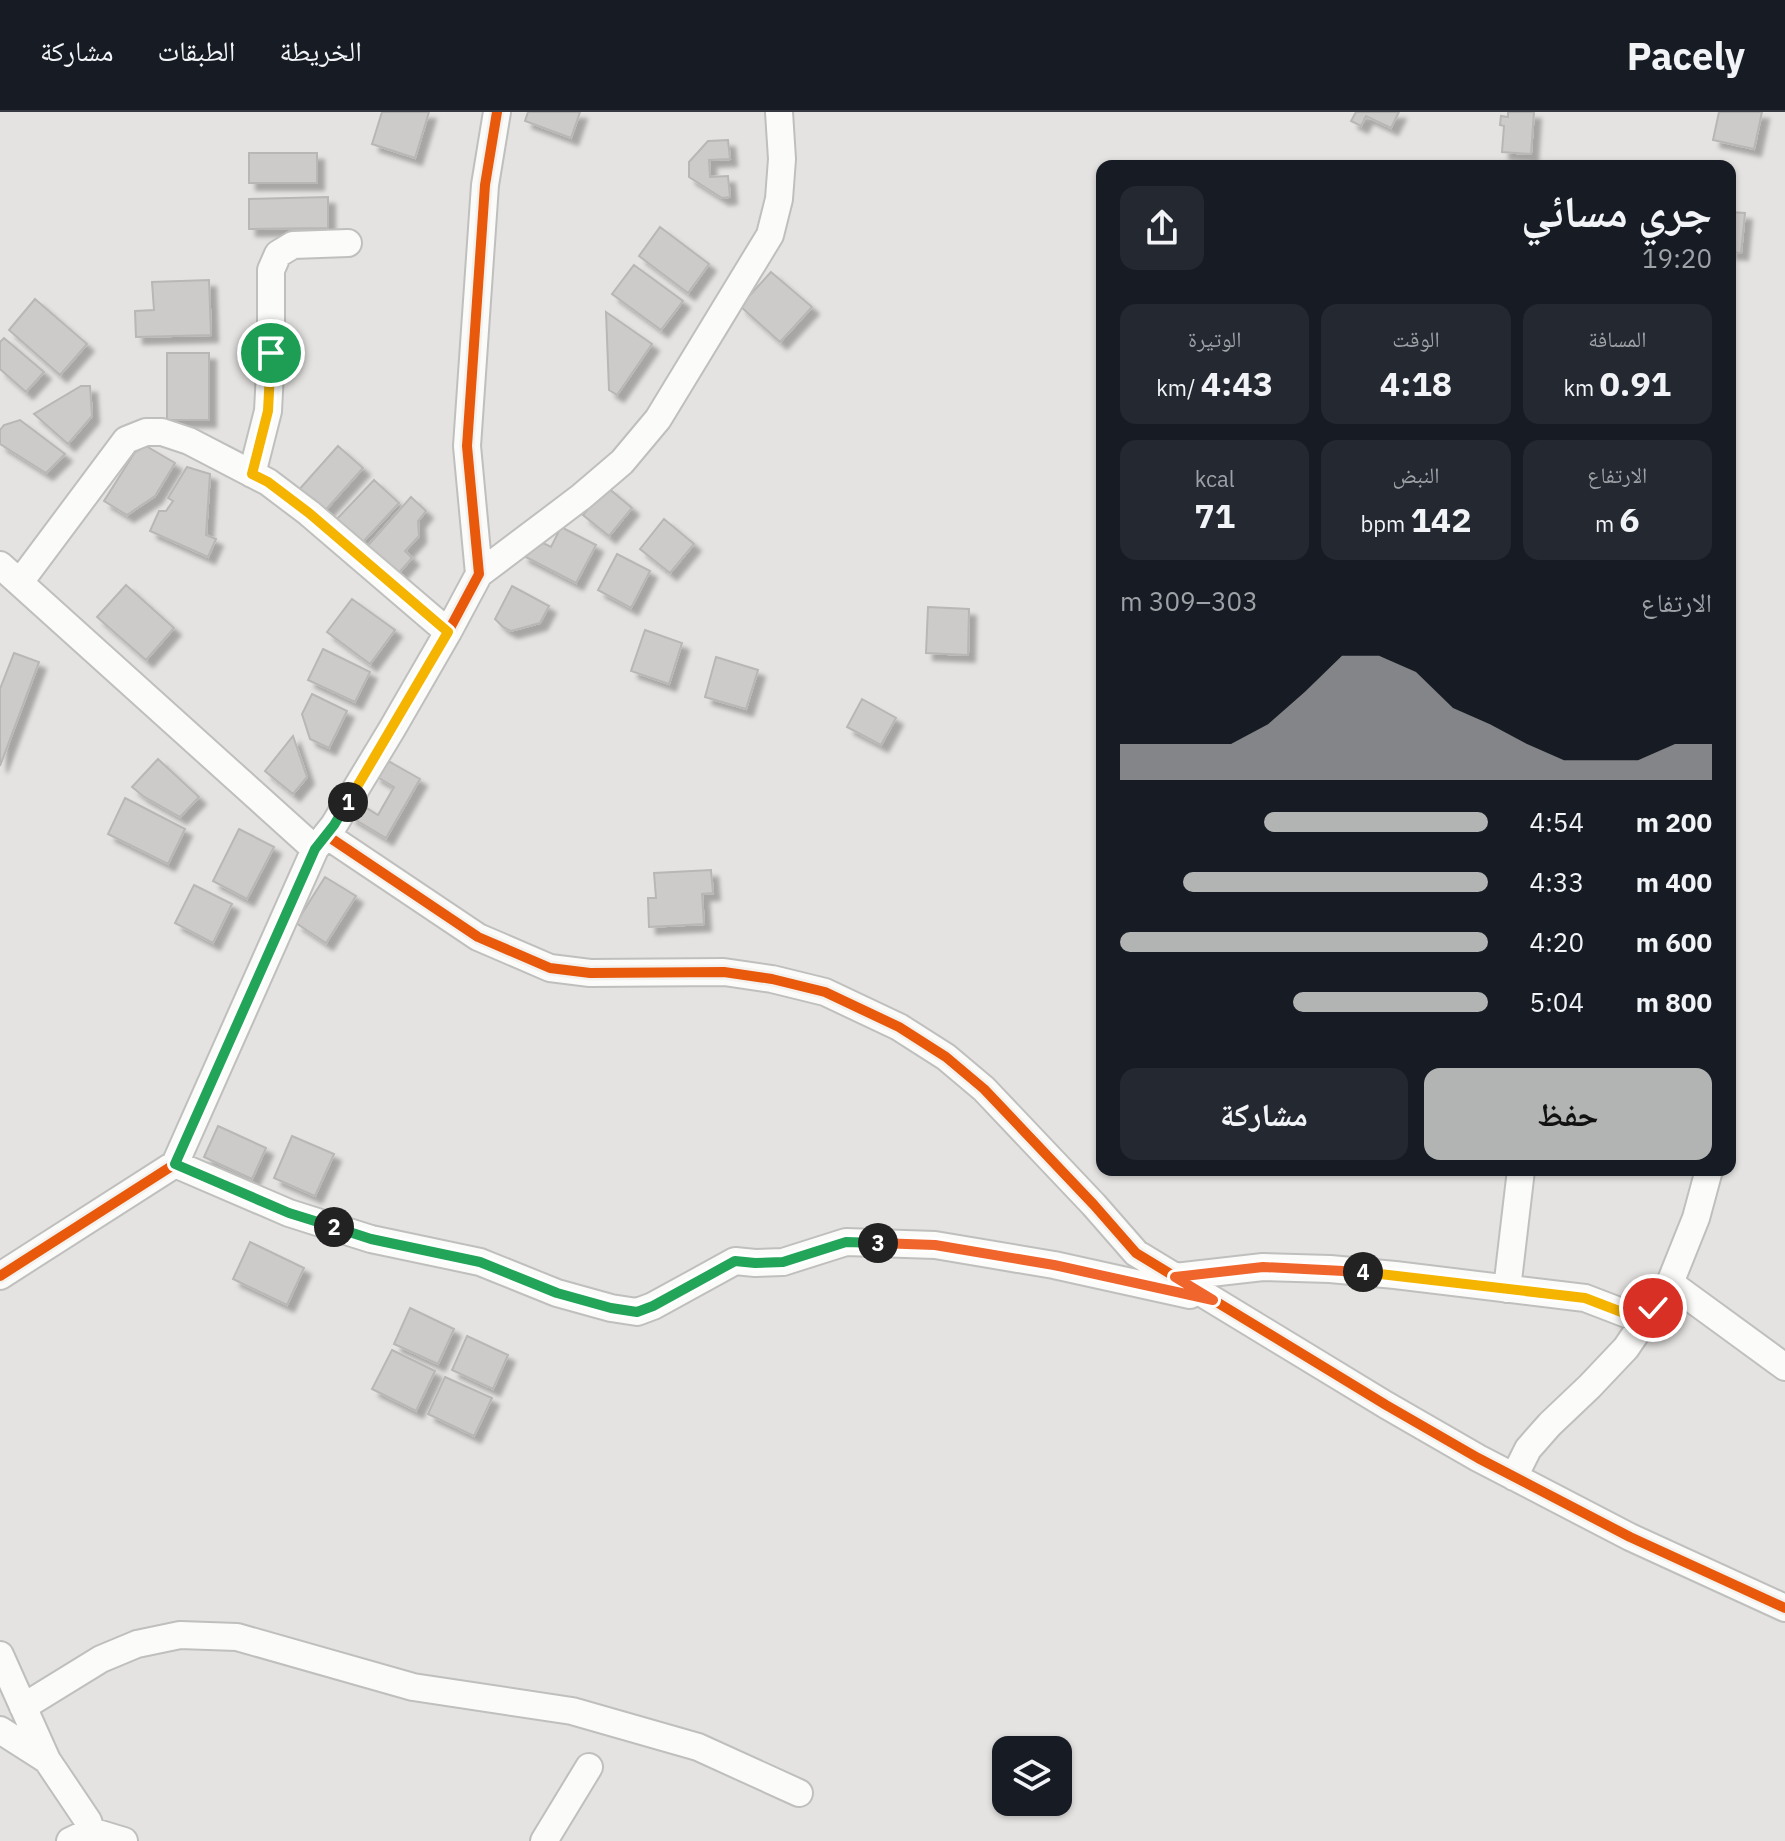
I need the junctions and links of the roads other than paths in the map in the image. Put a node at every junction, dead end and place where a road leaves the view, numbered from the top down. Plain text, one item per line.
1 (497, 112) edge
2 (779, 112) edge
3 (348, 243) dead end
4 (252, 474) junction
5 (0, 565) edge
6 (479, 574) junction
7 (20, 582) junction
8 (448, 632) junction
9 (321, 842) junction
10 (175, 1164) junction
11 (1520, 1176) edge
12 (1707, 1176) edge
13 (0, 1276) edge
14 (1175, 1277) junction
15 (1670, 1283) junction
16 (1507, 1289) junction
17 (1213, 1300) junction
18 (1645, 1321) junction
19 (1785, 1367) edge
20 (1514, 1477) junction
21 (1785, 1608) edge
22 (0, 1655) edge
23 (23, 1707) junction
24 (0, 1730) edge
25 (47, 1760) junction
26 (589, 1767) dead end
27 (799, 1793) dead end
28 (85, 1838) edge
29 (124, 1841) edge
30 (544, 1841) edge

1 - 6 street
2 - 6 street
3 - 4 street
4 - 7 street
4 - 8 street
5 - 7 street
6 - 8 street
7 - 9 street
8 - 9 street
9 - 10 street
9 - 14 street
10 - 13 street
10 - 17 street
11 - 16 street
12 - 15 street
14 - 16 street
14 - 17 street
15 - 18 street
15 - 19 street
16 - 18 street
17 - 20 street
18 - 20 street
20 - 21 street
22 - 23 street
23 - 25 street
23 - 27 street
24 - 25 street
25 - 28 street
26 - 30 street
28 - 29 street

